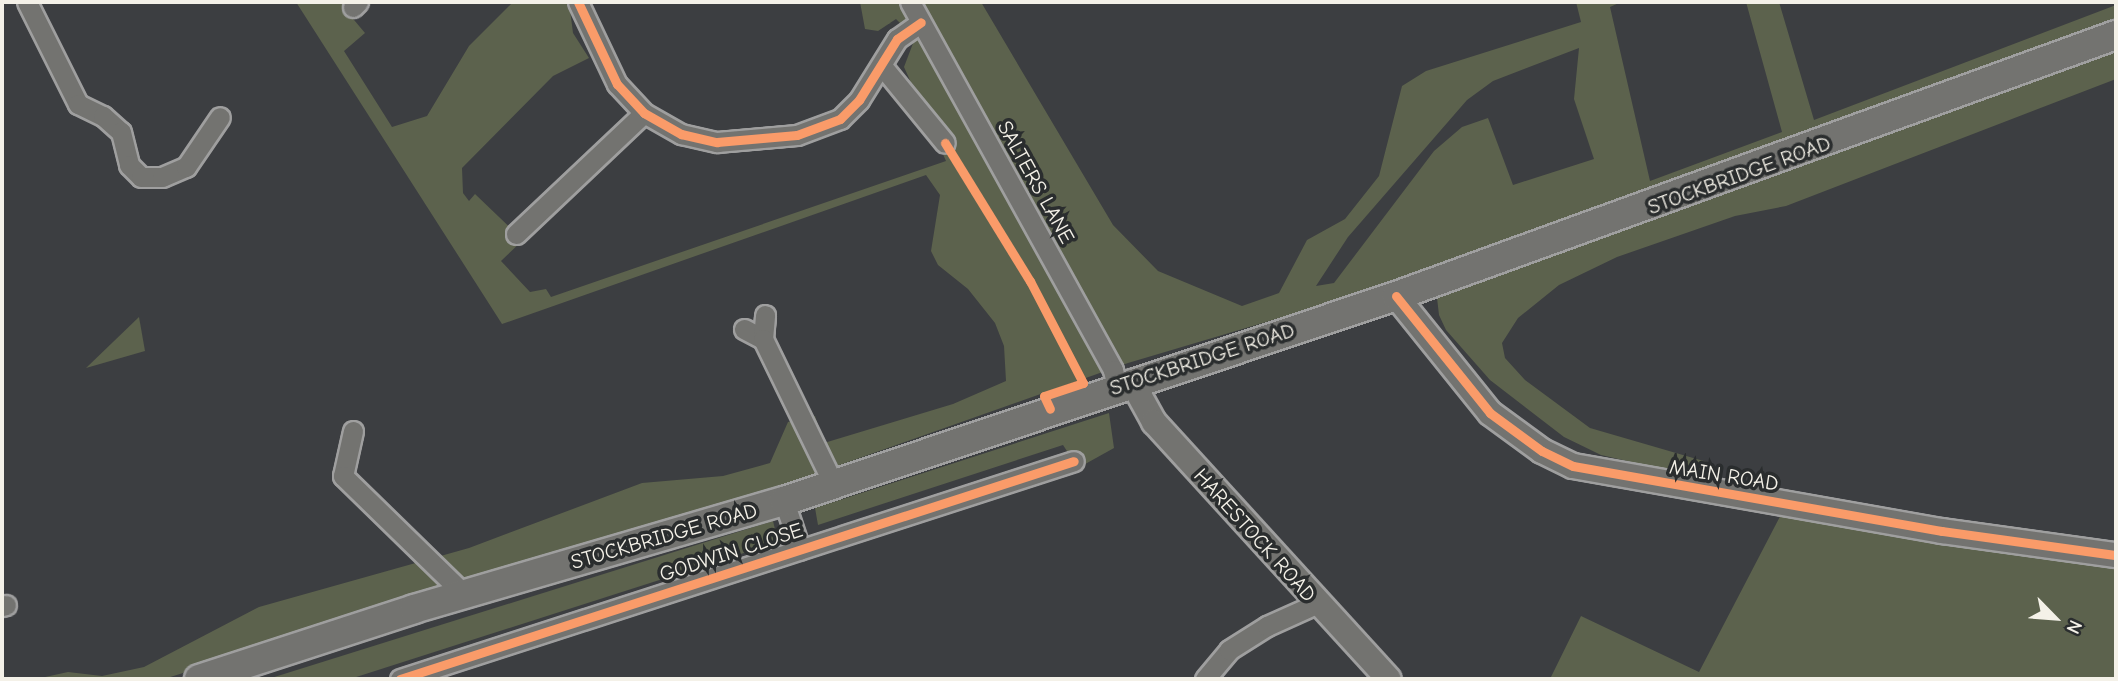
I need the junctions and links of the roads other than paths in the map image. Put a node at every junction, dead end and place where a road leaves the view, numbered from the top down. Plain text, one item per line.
1 (27, 2) edge
2 (578, 2) edge
3 (910, 2) edge
4 (921, 22) junction
5 (2116, 35) edge
6 (882, 66) junction
7 (644, 113) junction
8 (220, 117) dead end
9 (945, 143) dead end
10 (516, 234) dead end
11 (1396, 296) junction
12 (765, 315) dead end
13 (744, 329) dead end
14 (763, 339) junction
15 (1125, 385) junction
16 (353, 431) dead end
17 (1062, 458) dead end
18 (833, 482) junction
19 (784, 501) junction
20 (800, 549) junction
21 (2116, 555) edge
22 (464, 594) junction
23 (1317, 604) junction
24 (199, 679) edge
25 (400, 679) edge
26 (1205, 679) edge
27 (1389, 679) edge

1 - 8 street
2 - 7 street
3 - 4 street, SALTERS LANE
4 - 6 street
4 - 15 street, SALTERS LANE
5 - 11 main road, STOCKBRIDGE ROAD
6 - 7 street
6 - 9 street
7 - 10 street
11 - 15 main road, STOCKBRIDGE ROAD
11 - 21 street, MAIN ROAD
12 - 14 street
13 - 14 street
14 - 18 street
15 - 18 main road, STOCKBRIDGE ROAD
15 - 23 street, HARESTOCK ROAD
16 - 22 street
17 - 20 street, GODWIN CLOSE
18 - 19 main road, STOCKBRIDGE ROAD
19 - 20 street, GODWIN CLOSE
19 - 22 main road, STOCKBRIDGE ROAD
20 - 25 street, GODWIN CLOSE
22 - 24 main road, STOCKBRIDGE ROAD
23 - 26 street
23 - 27 street, HARESTOCK ROAD

